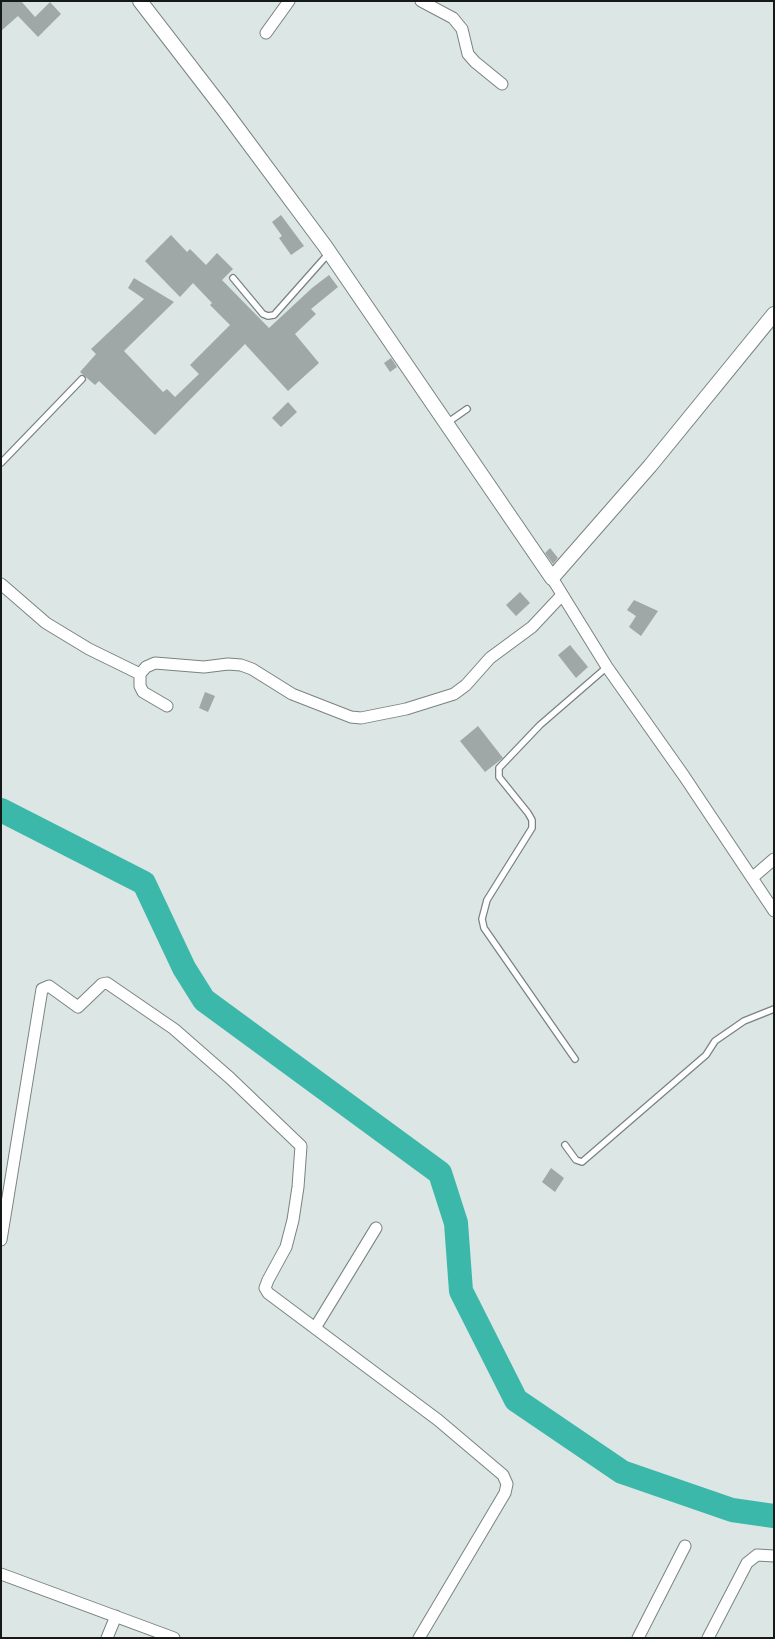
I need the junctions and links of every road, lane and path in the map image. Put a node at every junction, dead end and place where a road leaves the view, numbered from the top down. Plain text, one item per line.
1 (140, 1) edge
2 (289, 1) edge
3 (422, 1) edge
4 (266, 33) dead end
5 (502, 84) dead end
6 (329, 252) junction
7 (233, 278) dead end
8 (774, 314) edge
9 (82, 379) dead end
10 (467, 409) dead end
11 (448, 423) junction
12 (1, 463) edge
13 (552, 578) junction
14 (1, 584) edge
15 (562, 596) junction
16 (607, 667) junction
17 (140, 674) junction
18 (167, 706) dead end
19 (774, 859) edge
20 (752, 878) junction
21 (774, 911) edge
22 (774, 1008) edge
23 (575, 1059) dead end
24 (565, 1145) dead end
25 (376, 1228) dead end
26 (1, 1240) edge
27 (315, 1328) junction
28 (685, 1546) dead end
29 (774, 1556) edge
30 (1, 1574) edge
31 (116, 1616) junction
32 (107, 1638) edge
33 (174, 1638) edge
34 (419, 1638) edge
35 (638, 1638) edge
36 (708, 1638) edge

1 - 6 street
2 - 4 street
3 - 5 street
6 - 7 lane
6 - 11 street
8 - 13 street
9 - 12 lane
10 - 11 lane
11 - 13 street
13 - 15 street
14 - 17 street
15 - 16 street
15 - 17 street
16 - 20 street
16 - 23 lane
17 - 18 street
19 - 20 street
20 - 21 street
22 - 24 lane
25 - 27 street
26 - 27 street
27 - 34 street
28 - 35 street
29 - 36 street
30 - 31 street
31 - 32 street
31 - 33 street

